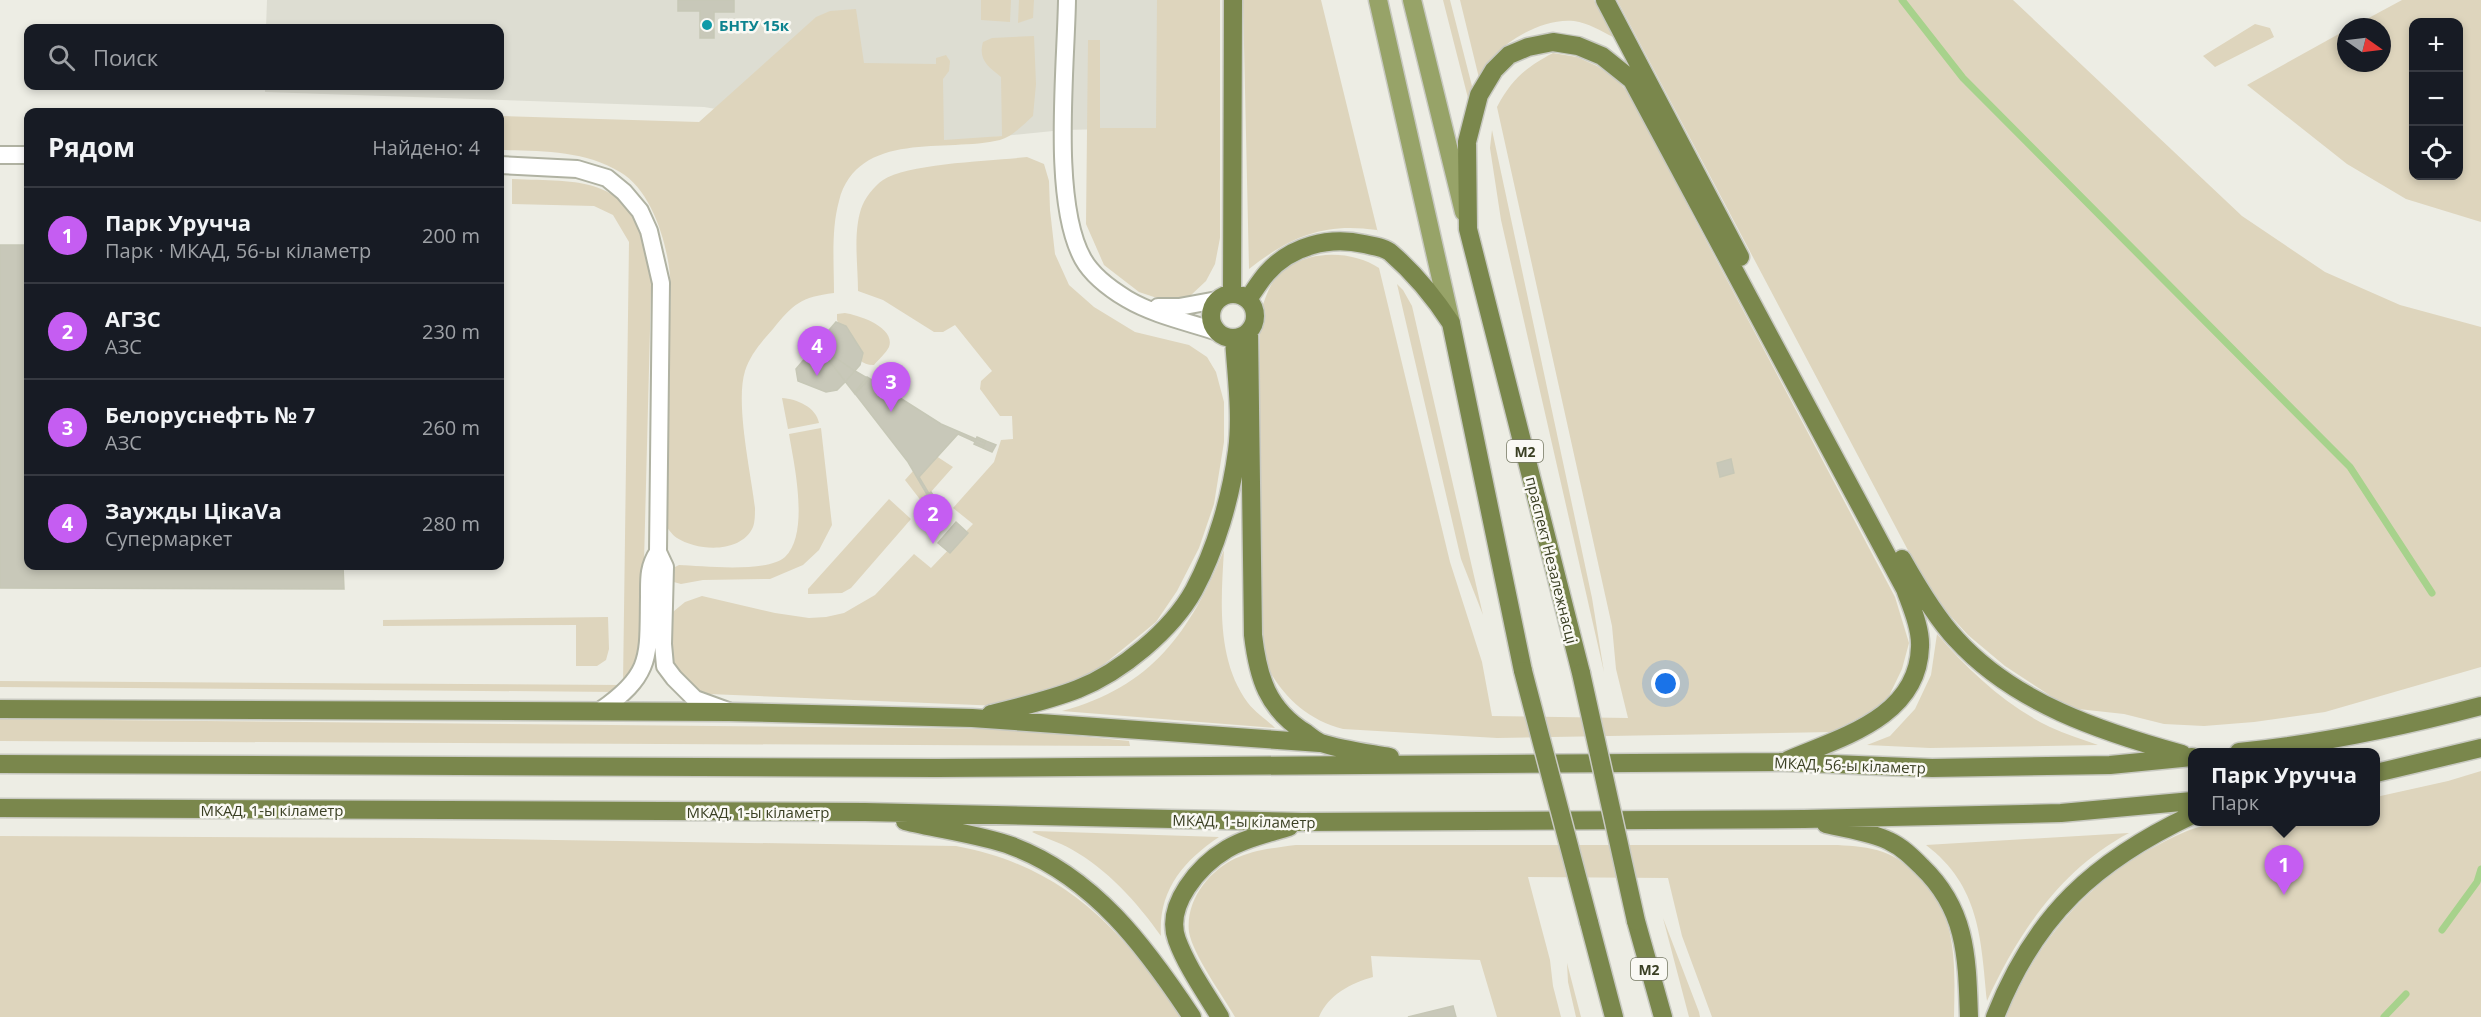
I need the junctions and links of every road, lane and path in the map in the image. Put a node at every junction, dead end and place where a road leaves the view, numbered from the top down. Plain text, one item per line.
1 (1067, 0) edge
2 (1233, 0) edge
3 (1378, 0) edge
4 (1412, 0) edge
5 (1605, 0) edge
6 (0, 155) edge
7 (24, 155) edge
8 (504, 165) edge
9 (1468, 229) junction
10 (1232, 298) junction
11 (1142, 307) junction
12 (1451, 323) junction
13 (1234, 333) junction
14 (658, 552) junction
15 (2481, 706) edge
16 (0, 709) edge
17 (601, 710) junction
18 (729, 711) junction
19 (972, 718) junction
20 (1320, 743) junction
21 (2278, 748) edge
22 (2481, 748) edge
23 (2188, 756) edge
24 (2188, 757) edge
25 (1784, 762) junction
26 (0, 764) edge
27 (1427, 765) junction
28 (2380, 772) edge
29 (2188, 801) edge
30 (0, 808) edge
31 (865, 812) junction
32 (2188, 818) edge
33 (1804, 819) junction
34 (1302, 822) junction
35 (1192, 1017) edge
36 (1220, 1017) edge
37 (1614, 1017) edge
38 (1663, 1017) edge
39 (1969, 1017) edge
40 (1995, 1017) edge

1 - 11 street
2 - 10 highway
3 - 12 main road
4 - 9 main road, праспект Незалежнасці / М2
5 - 23 highway
6 - 7 street
8 - 14 street
9 - 25 highway
9 - 38 highway, праспект Незалежнасці / М2, bridge
10 - 11 street
10 - 12 highway
10 - 13 highway
10 - 13 highway
11 - 13 street
12 - 37 highway, bridge
13 - 19 highway
13 - 20 highway
14 - 17 street
14 - 18 street
15 - 21 highway
16 - 17 highway
17 - 18 highway
18 - 19 highway
19 - 20 highway
20 - 27 highway
22 - 28 highway
24 - 25 highway, МКАД, 56-ы кіламетр
25 - 27 highway, МКАД, 56-ы кіламетр
26 - 27 highway
29 - 33 highway
30 - 31 highway, МКАД, 1-ы кіламетр
31 - 34 highway, МКАД, 1-ы кіламетр
31 - 35 highway
32 - 40 highway
33 - 34 highway, МКАД, 1-ы кіламетр
33 - 39 highway
34 - 36 highway

